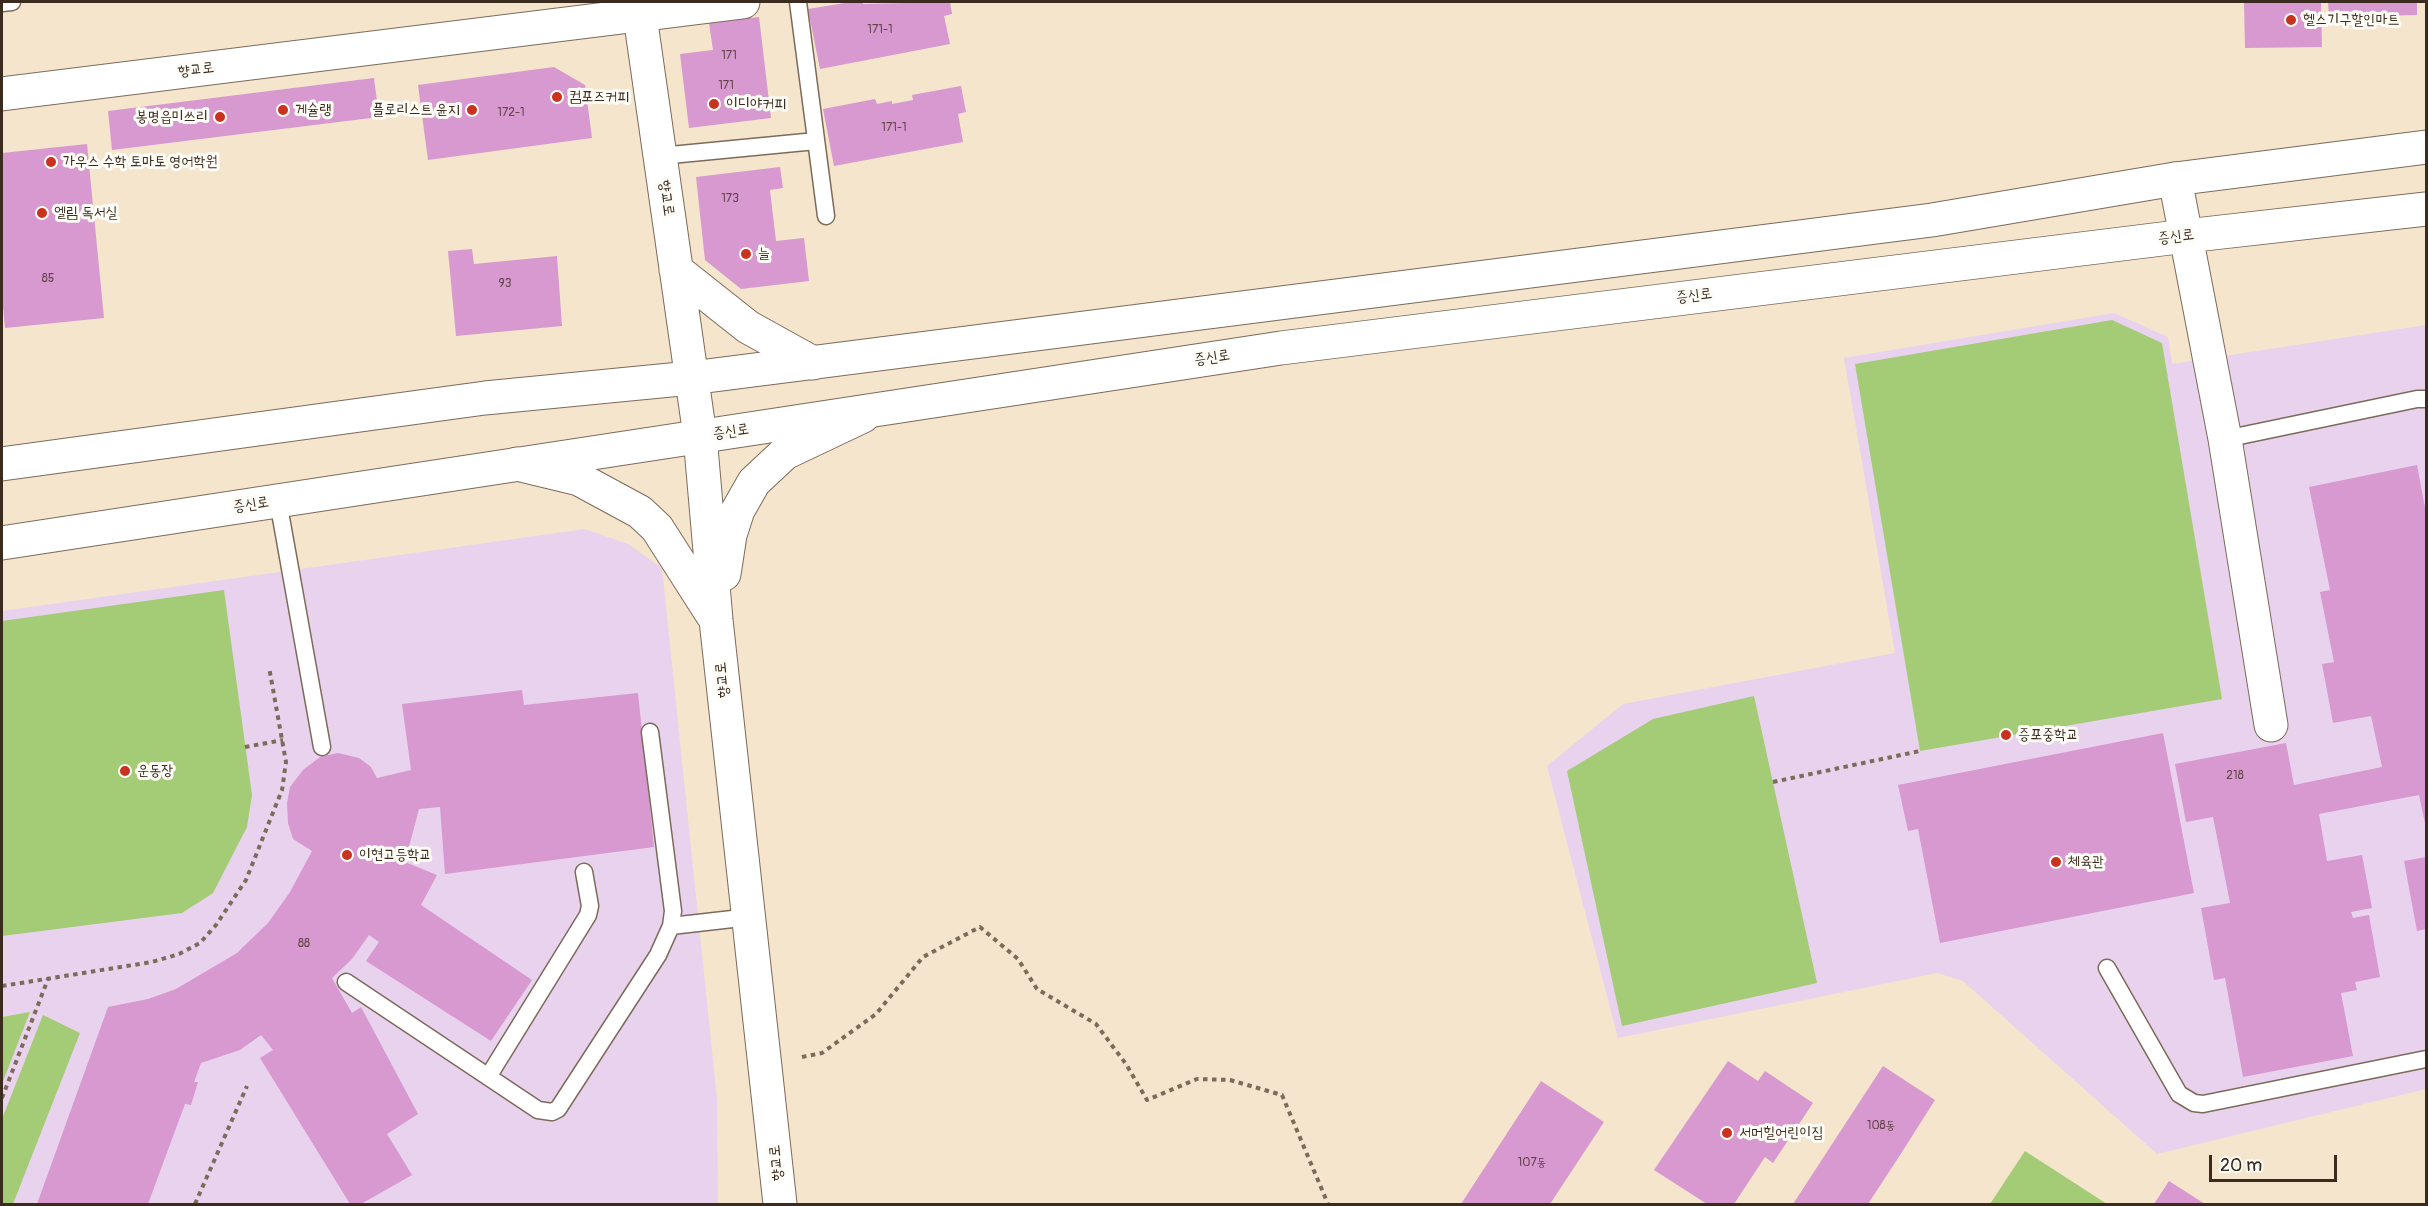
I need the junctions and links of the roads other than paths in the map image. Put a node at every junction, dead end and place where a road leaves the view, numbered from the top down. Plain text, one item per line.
1 (12, 2) edge
2 (743, 2) edge
3 (798, 2) edge
4 (2, 3) edge
5 (639, 8) edge
6 (2, 94) edge
7 (816, 141) junction
8 (2427, 147) edge
9 (660, 156) junction
10 (2175, 179) junction
11 (2427, 209) edge
12 (825, 216) dead end
13 (2186, 236) junction
14 (676, 270) junction
15 (813, 363) junction
16 (691, 378) junction
17 (2427, 399) edge
18 (874, 410) junction
19 (700, 436) junction
20 (2225, 439) junction
21 (2, 464) edge
22 (517, 464) junction
23 (278, 501) junction
24 (2, 543) edge
25 (716, 620) junction
26 (2271, 725) dead end
27 (650, 732) dead end
28 (321, 740) road end
29 (584, 872) dead end
30 (750, 917) junction
31 (671, 926) junction
32 (2107, 968) dead end
33 (346, 982) dead end
34 (2427, 1059) edge
35 (488, 1077) junction
36 (780, 1204) edge

1 - 4 lane
2 - 5 main road, 향교로
3 - 7 lane
5 - 6 main road, 향교로
5 - 9 main road, 향교로
7 - 9 lane
7 - 12 lane
8 - 10 main road
9 - 14 main road, 향교로
10 - 13 main road
10 - 15 main road
11 - 13 main road, 증신로
13 - 18 main road, 증신로
13 - 20 main road
14 - 15 main road
14 - 16 main road, 향교로
15 - 16 main road
16 - 19 main road, 향교로
16 - 21 main road
17 - 20 lane
18 - 19 main road, 증신로
18 - 25 main road
19 - 22 main road, 증신로
19 - 25 main road, 향교로
20 - 26 main road
22 - 23 main road, 증신로
22 - 25 main road
23 - 24 main road, 증신로
23 - 28 lane
25 - 30 main road, 향교로
27 - 31 lane
29 - 35 lane
30 - 31 lane
30 - 36 main road, 향교로
31 - 35 lane
32 - 34 lane
33 - 35 lane

